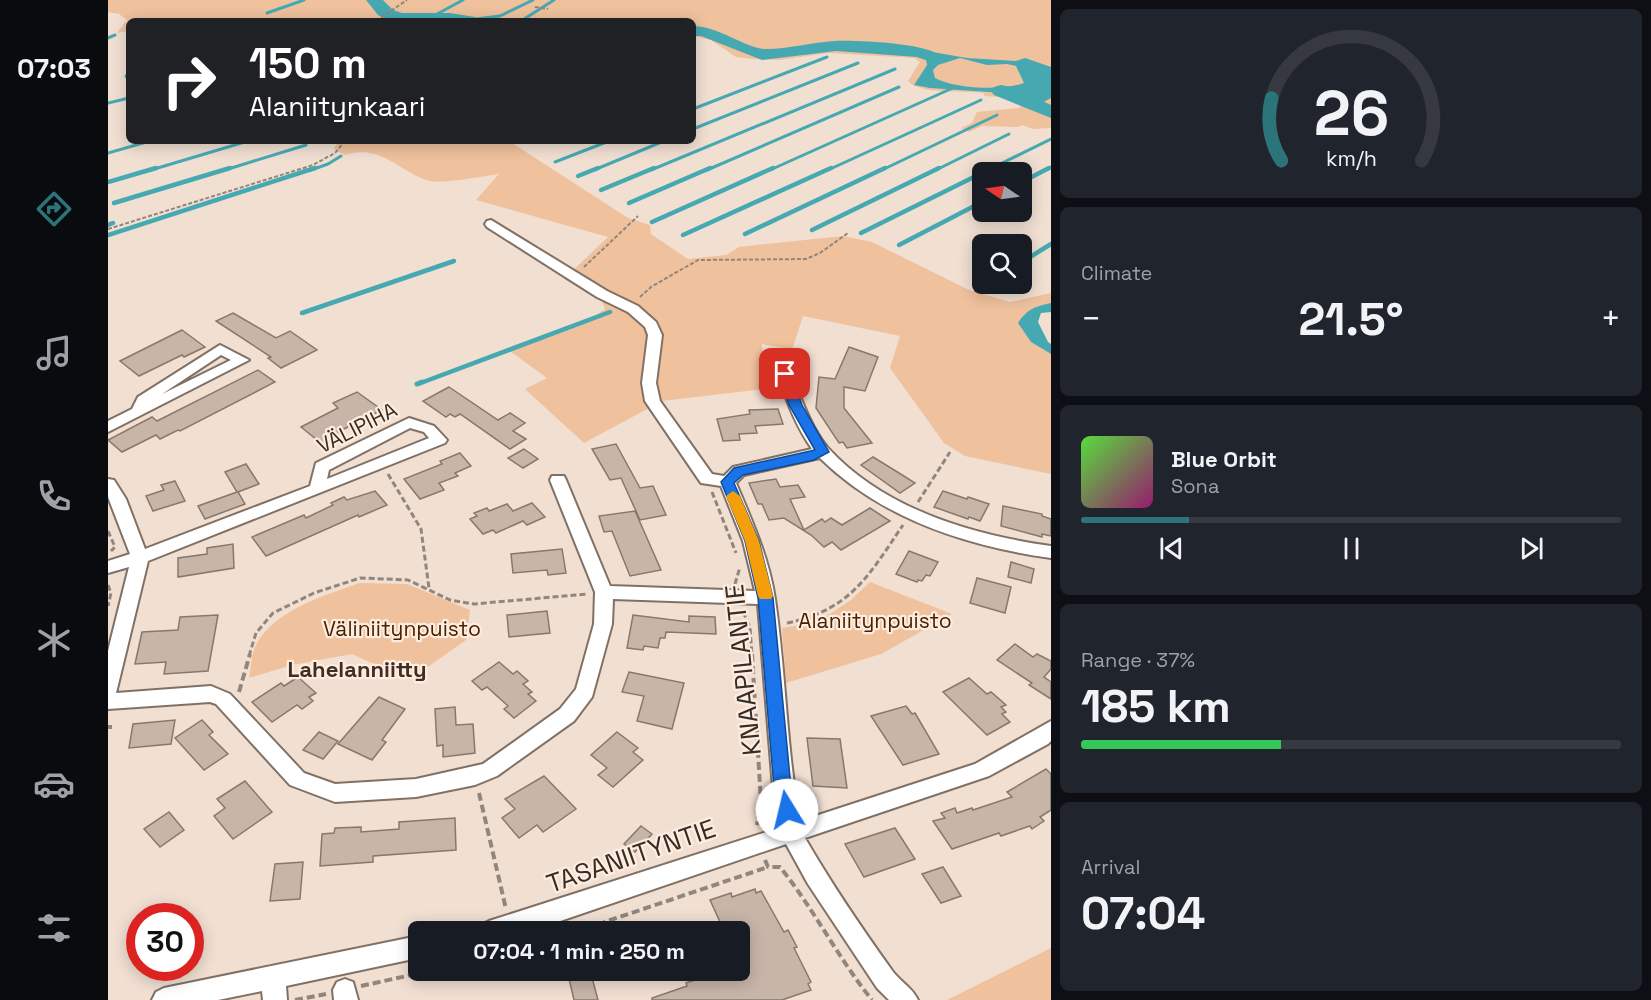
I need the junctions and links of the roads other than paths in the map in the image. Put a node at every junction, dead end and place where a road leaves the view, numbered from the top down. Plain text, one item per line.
1 (491, 224) dead end
2 (785, 374) dead end
3 (138, 412) junction
4 (108, 427) edge
5 (822, 452) junction
6 (558, 480) dead end
7 (717, 481) junction
8 (108, 483) edge
9 (317, 489) junction
10 (1051, 552) edge
11 (141, 558) junction
12 (108, 567) edge
13 (604, 592) junction
14 (766, 598) junction
15 (108, 690) edge
16 (108, 701) edge
17 (1051, 729) edge
18 (791, 833) junction
19 (524, 921) edge
20 (408, 950) edge
21 (274, 989) edge
22 (188, 998) edge
23 (164, 1000) edge
24 (906, 1000) edge

1 - 7 street, KNAAPILANTIE
2 - 5 street
3 - 3 street
3 - 4 street
5 - 7 street
5 - 10 street
6 - 13 street
7 - 14 street, KNAAPILANTIE
8 - 11 street
9 - 9 street, VÄLIPIHA
9 - 11 street, VÄLIPIHA
11 - 12 street, VÄLIPIHA
11 - 15 street
13 - 14 street
13 - 16 street
14 - 18 street, KNAAPILANTIE
17 - 18 street, TASANIITYNTIE
18 - 19 street, TASANIITYNTIE
18 - 24 street, KNAAPILANTIE
20 - 21 street
21 - 22 street
22 - 23 street

